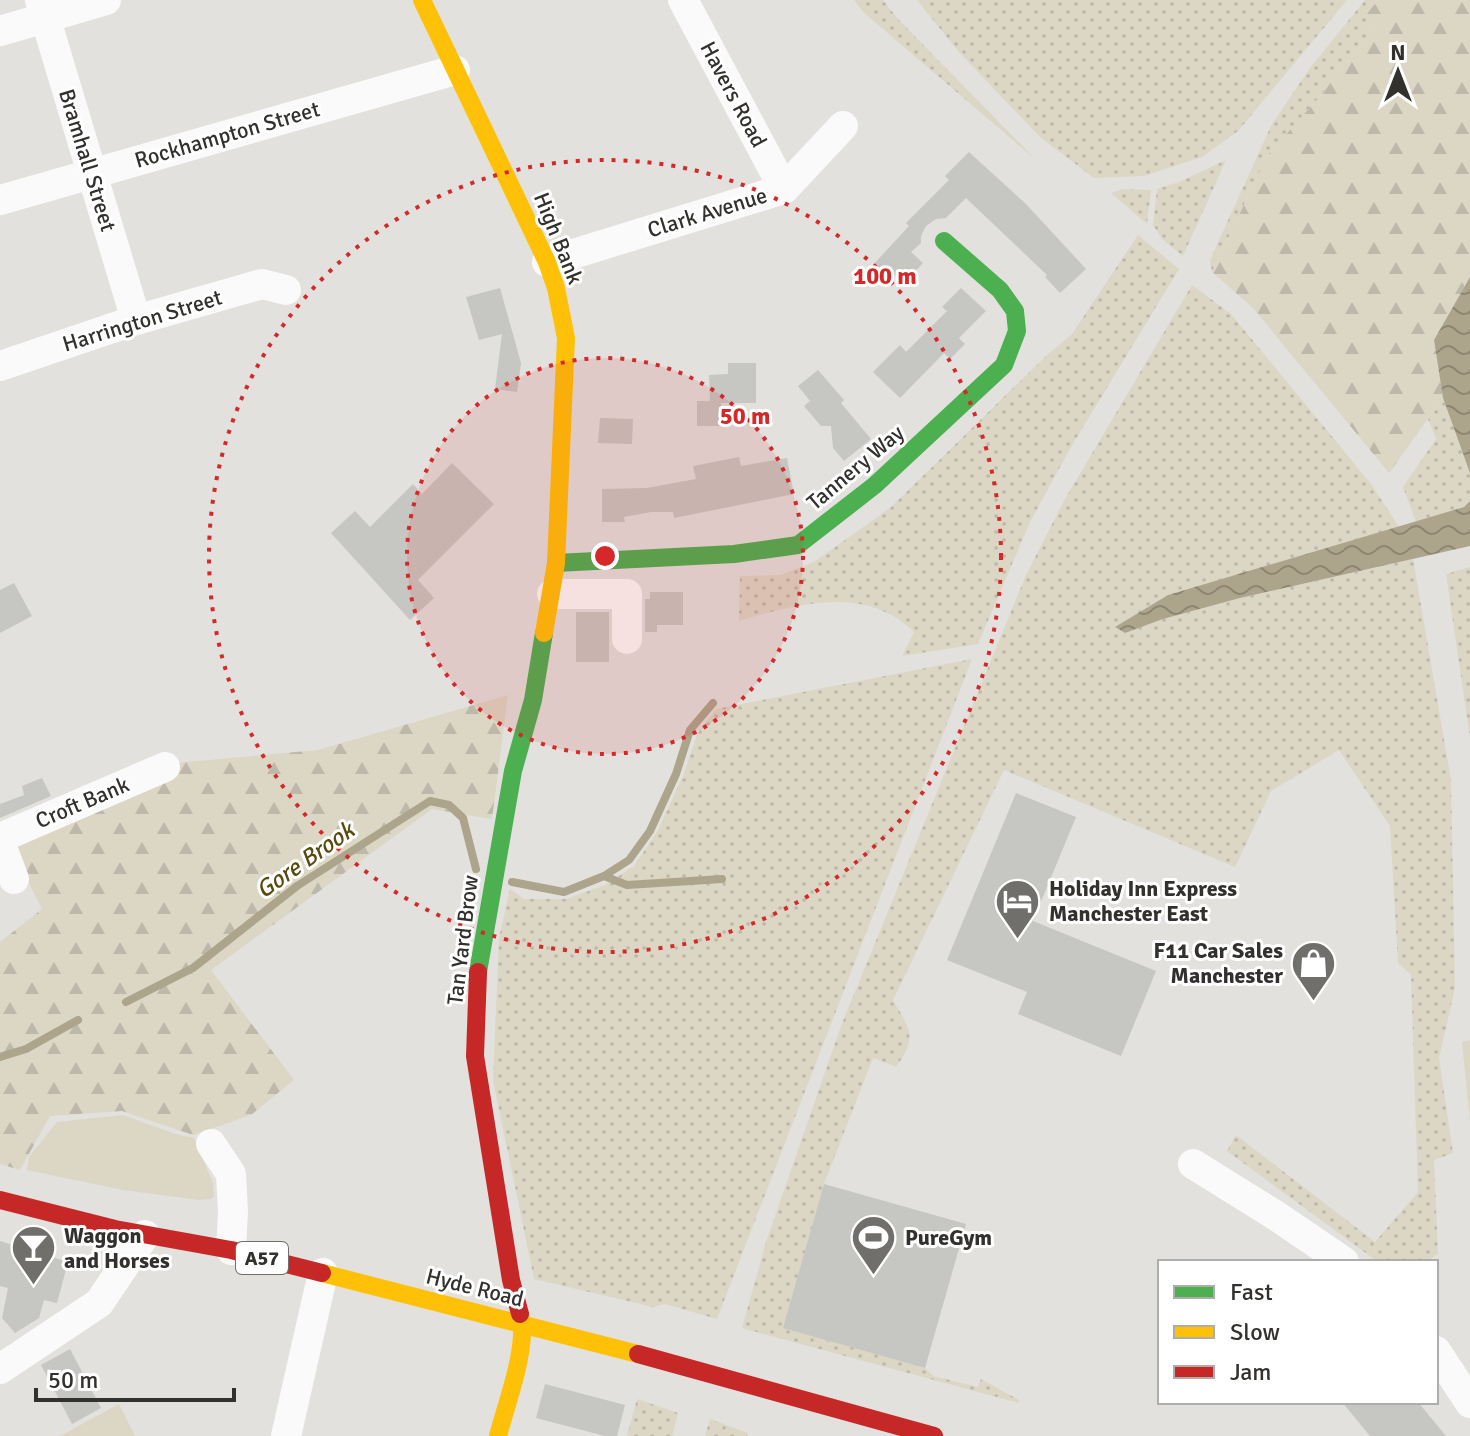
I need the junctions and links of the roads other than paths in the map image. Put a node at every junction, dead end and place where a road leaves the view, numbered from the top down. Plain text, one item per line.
1 (106, 0) edge
2 (422, 0) edge
3 (683, 0) edge
4 (43, 9) edge
5 (0, 31) edge
6 (455, 70) junction
7 (843, 126) dead end
8 (93, 172) junction
9 (784, 189) junction
10 (0, 200) edge
11 (944, 241) dead end
12 (547, 262) junction
13 (286, 290) dead end
14 (136, 320) junction
15 (0, 366) edge
16 (556, 563) junction
17 (552, 594) junction
18 (627, 639) dead end
19 (165, 767) dead end
20 (0, 840) edge
21 (14, 879) dead end
22 (211, 1144) dead end
23 (1193, 1164) dead end
24 (0, 1200) edge
25 (145, 1235) junction
26 (231, 1250) junction
27 (1341, 1260) edge
28 (323, 1273) junction
29 (523, 1324) junction
30 (1438, 1354) edge
31 (0, 1369) edge
32 (1470, 1403) edge
33 (852, 1425) edge
34 (286, 1436) edge
35 (498, 1436) edge
36 (934, 1436) edge

1 - 4 street
2 - 6 main road, High Bank
3 - 9 street, Havers Road
4 - 5 street
4 - 8 street, Bramhall Street
6 - 8 street, Rockhampton Street
6 - 12 main road, High Bank
7 - 9 street, Clark Avenue
8 - 10 street, Rockhampton Street
8 - 14 street, Bramhall Street
9 - 12 street, Clark Avenue
11 - 16 main road, Tannery Way
12 - 16 main road, High Bank
13 - 14 street, Harrington Street
14 - 15 street, Harrington Street
16 - 17 main road, Tan Yard Brow
17 - 18 street
17 - 29 main road, Tan Yard Brow
19 - 20 street, Croft Bank
20 - 21 street
22 - 26 street
23 - 27 street
24 - 25 main road, Hyde Road / A57
25 - 26 main road, Hyde Road / A57
25 - 31 street
26 - 28 main road, Hyde Road / A57
28 - 29 main road, Hyde Road / A57
28 - 34 street
29 - 33 main road, Hyde Road / A57
29 - 35 main road
30 - 32 street
33 - 36 main road, Hyde Road / A57

